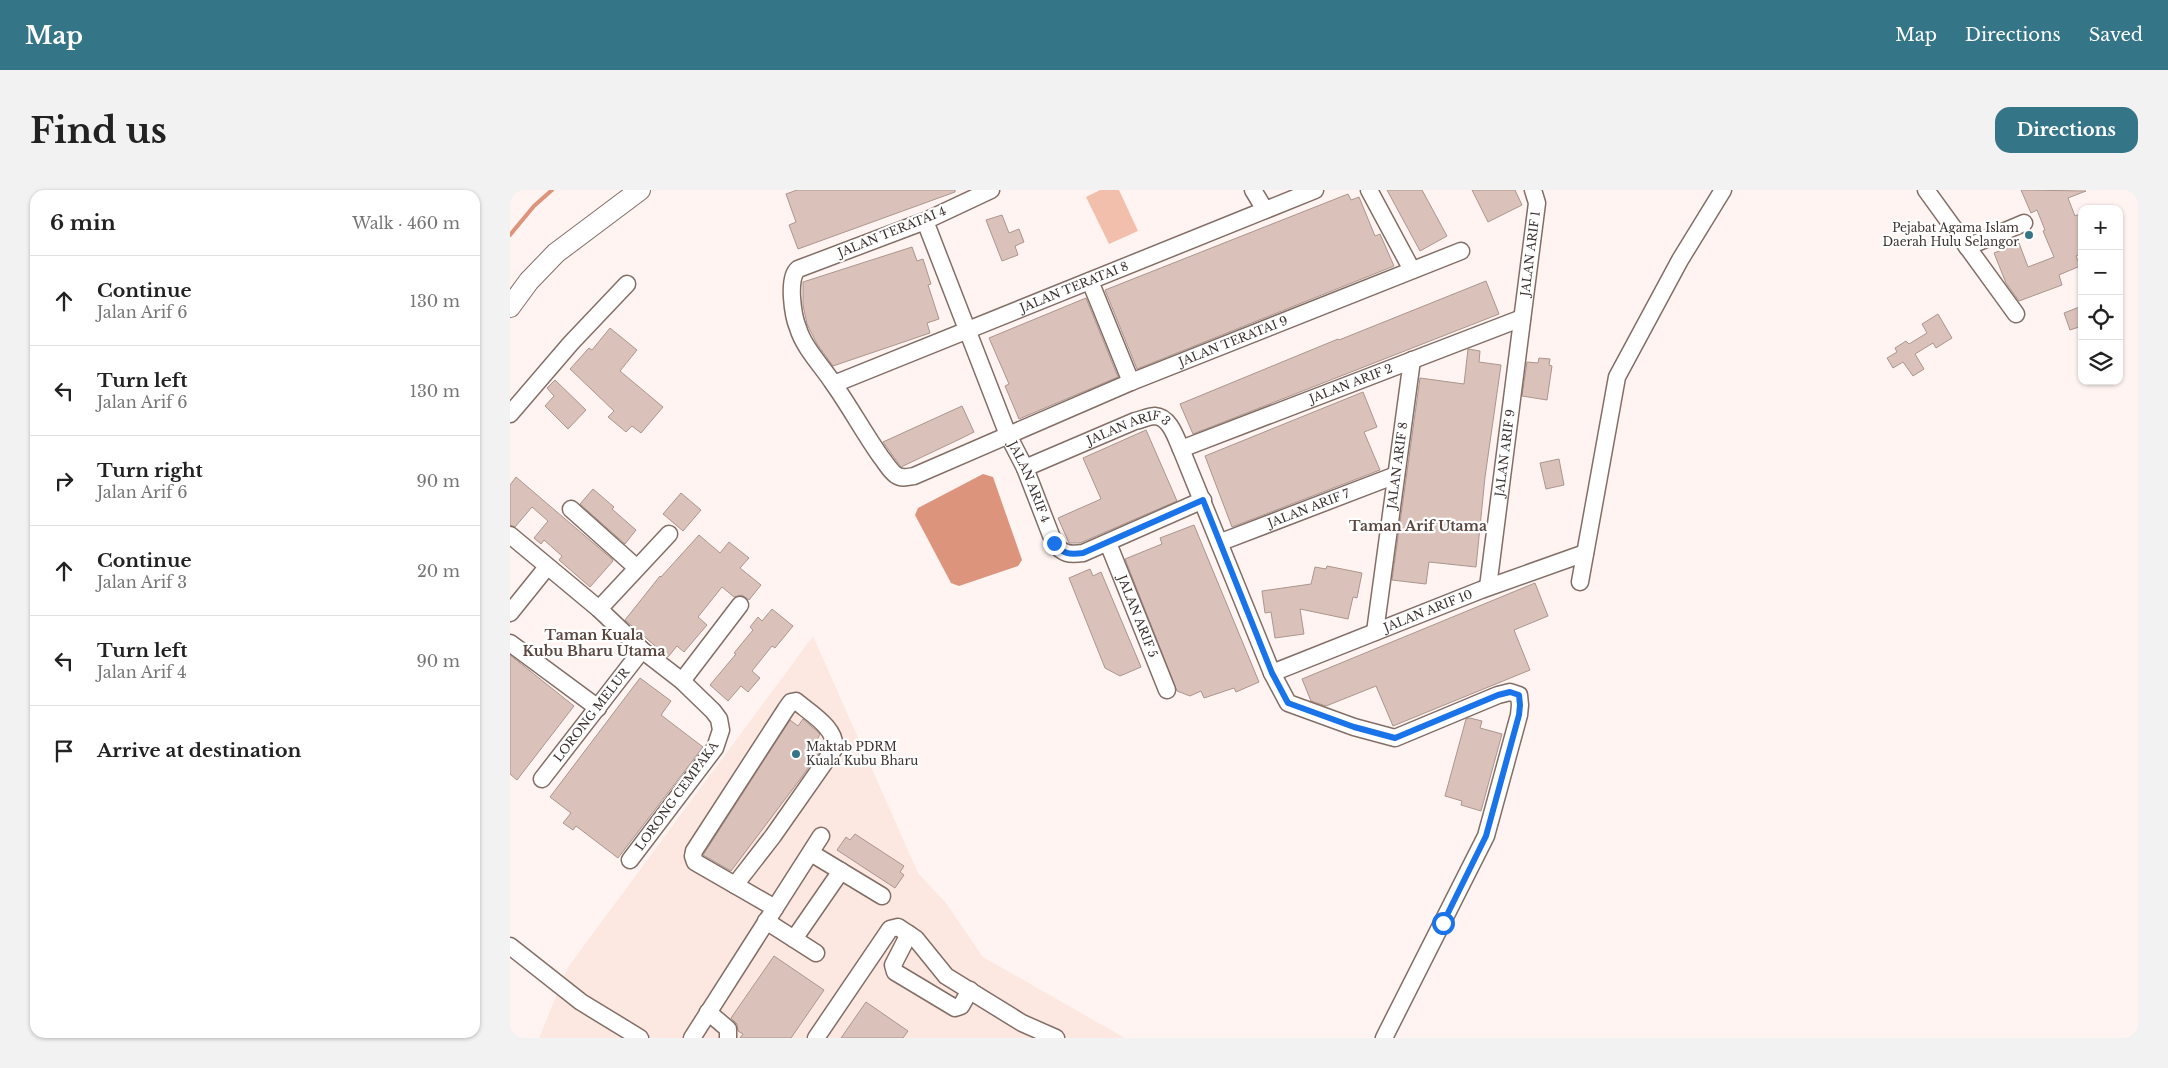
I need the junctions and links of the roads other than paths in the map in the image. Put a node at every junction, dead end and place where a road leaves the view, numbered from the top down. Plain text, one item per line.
1 (640, 190) edge
2 (991, 190) edge
3 (1253, 190) edge
4 (1315, 190) edge
5 (1369, 190) edge
6 (1533, 190) edge
7 (1724, 190) edge
8 (1926, 190) edge
9 (1265, 210) junction
10 (925, 221) junction
11 (2024, 223) dead end
12 (1968, 247) junction
13 (1461, 251) dead end
14 (1412, 270) junction
15 (1090, 280) junction
16 (627, 284) dead end
17 (510, 307) edge
18 (2016, 314) dead end
19 (1522, 318) junction
20 (967, 330) junction
21 (1412, 360) junction
22 (1131, 382) junction
23 (834, 384) junction
24 (510, 414) edge
25 (1008, 436) junction
26 (1182, 449) junction
27 (1025, 468) junction
28 (1396, 475) junction
29 (1203, 500) junction
30 (572, 509) dead end
31 (669, 534) dead end
32 (510, 535) edge
33 (1220, 542) junction
34 (1108, 543) junction
35 (1585, 553) junction
36 (547, 567) junction
37 (637, 568) junction
38 (1580, 582) dead end
39 (1488, 587) junction
40 (740, 605) dead end
41 (599, 609) junction
42 (510, 613) edge
43 (1375, 632) junction
44 (510, 643) edge
45 (642, 650) junction
46 (1272, 673) junction
47 (682, 681) junction
48 (1167, 690) dead end
49 (598, 708) junction
50 (542, 779) dead end
51 (821, 836) dead end
52 (811, 853) junction
53 (630, 860) dead end
54 (841, 871) junction
55 (735, 885) junction
56 (882, 896) dead end
57 (771, 915) junction
58 (908, 934) junction
59 (794, 939) junction
60 (510, 946) edge
61 (816, 953) dead end
62 (970, 990) junction
63 (708, 1012) junction
64 (640, 1038) edge
65 (692, 1038) edge
66 (728, 1038) edge
67 (816, 1038) edge
68 (1056, 1038) edge
69 (1384, 1038) edge

1 - 17 main road
2 - 10 street, JALAN TERATAI 4
3 - 9 street
4 - 9 street, JALAN TERATAI 8
5 - 14 street
6 - 19 street, JALAN ARIF 1
7 - 35 street
8 - 12 street
9 - 15 street, JALAN TERATAI 8
10 - 20 street, JALAN ARIF 4
10 - 23 street, JALAN TERATAI 4
11 - 12 street
12 - 18 street
13 - 14 street, JALAN TERATAI 9
14 - 22 street, JALAN TERATAI 9
15 - 20 street, JALAN TERATAI 8
15 - 22 street
16 - 24 street
19 - 21 street, JALAN ARIF 2
19 - 39 street, JALAN ARIF 9
20 - 23 street, JALAN TERATAI 8
20 - 25 street, JALAN ARIF 4
21 - 26 street, JALAN ARIF 2
21 - 28 street, JALAN ARIF 8
22 - 25 street, JALAN TERATAI 9
23 - 25 street, JALAN TERATAI 9
25 - 27 street, JALAN ARIF 4
26 - 27 street, JALAN ARIF 3
26 - 29 street, JALAN ARIF 3
27 - 34 street, JALAN ARIF 4
28 - 33 street, JALAN ARIF 7
28 - 43 street, JALAN ARIF 8
29 - 33 street, JALAN ARIF 3
29 - 34 street, JALAN ARIF 4
30 - 37 street
31 - 37 street
32 - 36 street
33 - 46 street, JALAN ARIF 3
34 - 48 street, JALAN ARIF 5
35 - 38 street
35 - 39 street, JALAN ARIF 10
36 - 41 street
36 - 42 street
37 - 41 street
39 - 43 street, JALAN ARIF 10
40 - 47 street
41 - 45 street
43 - 46 street, JALAN ARIF 10
44 - 49 street
45 - 47 street
45 - 49 street, LORONG MELUR
46 - 69 street, JALAN ARIF 3
47 - 53 street, LORONG CEMPAKA
49 - 50 street, LORONG MELUR
51 - 52 street
52 - 54 street
52 - 57 street
54 - 56 street
54 - 59 street
55 - 55 street
55 - 57 street
57 - 59 street
57 - 63 street
58 - 62 street
58 - 62 street
58 - 67 street
59 - 61 street
60 - 64 street
62 - 68 street
63 - 65 street
63 - 66 street

